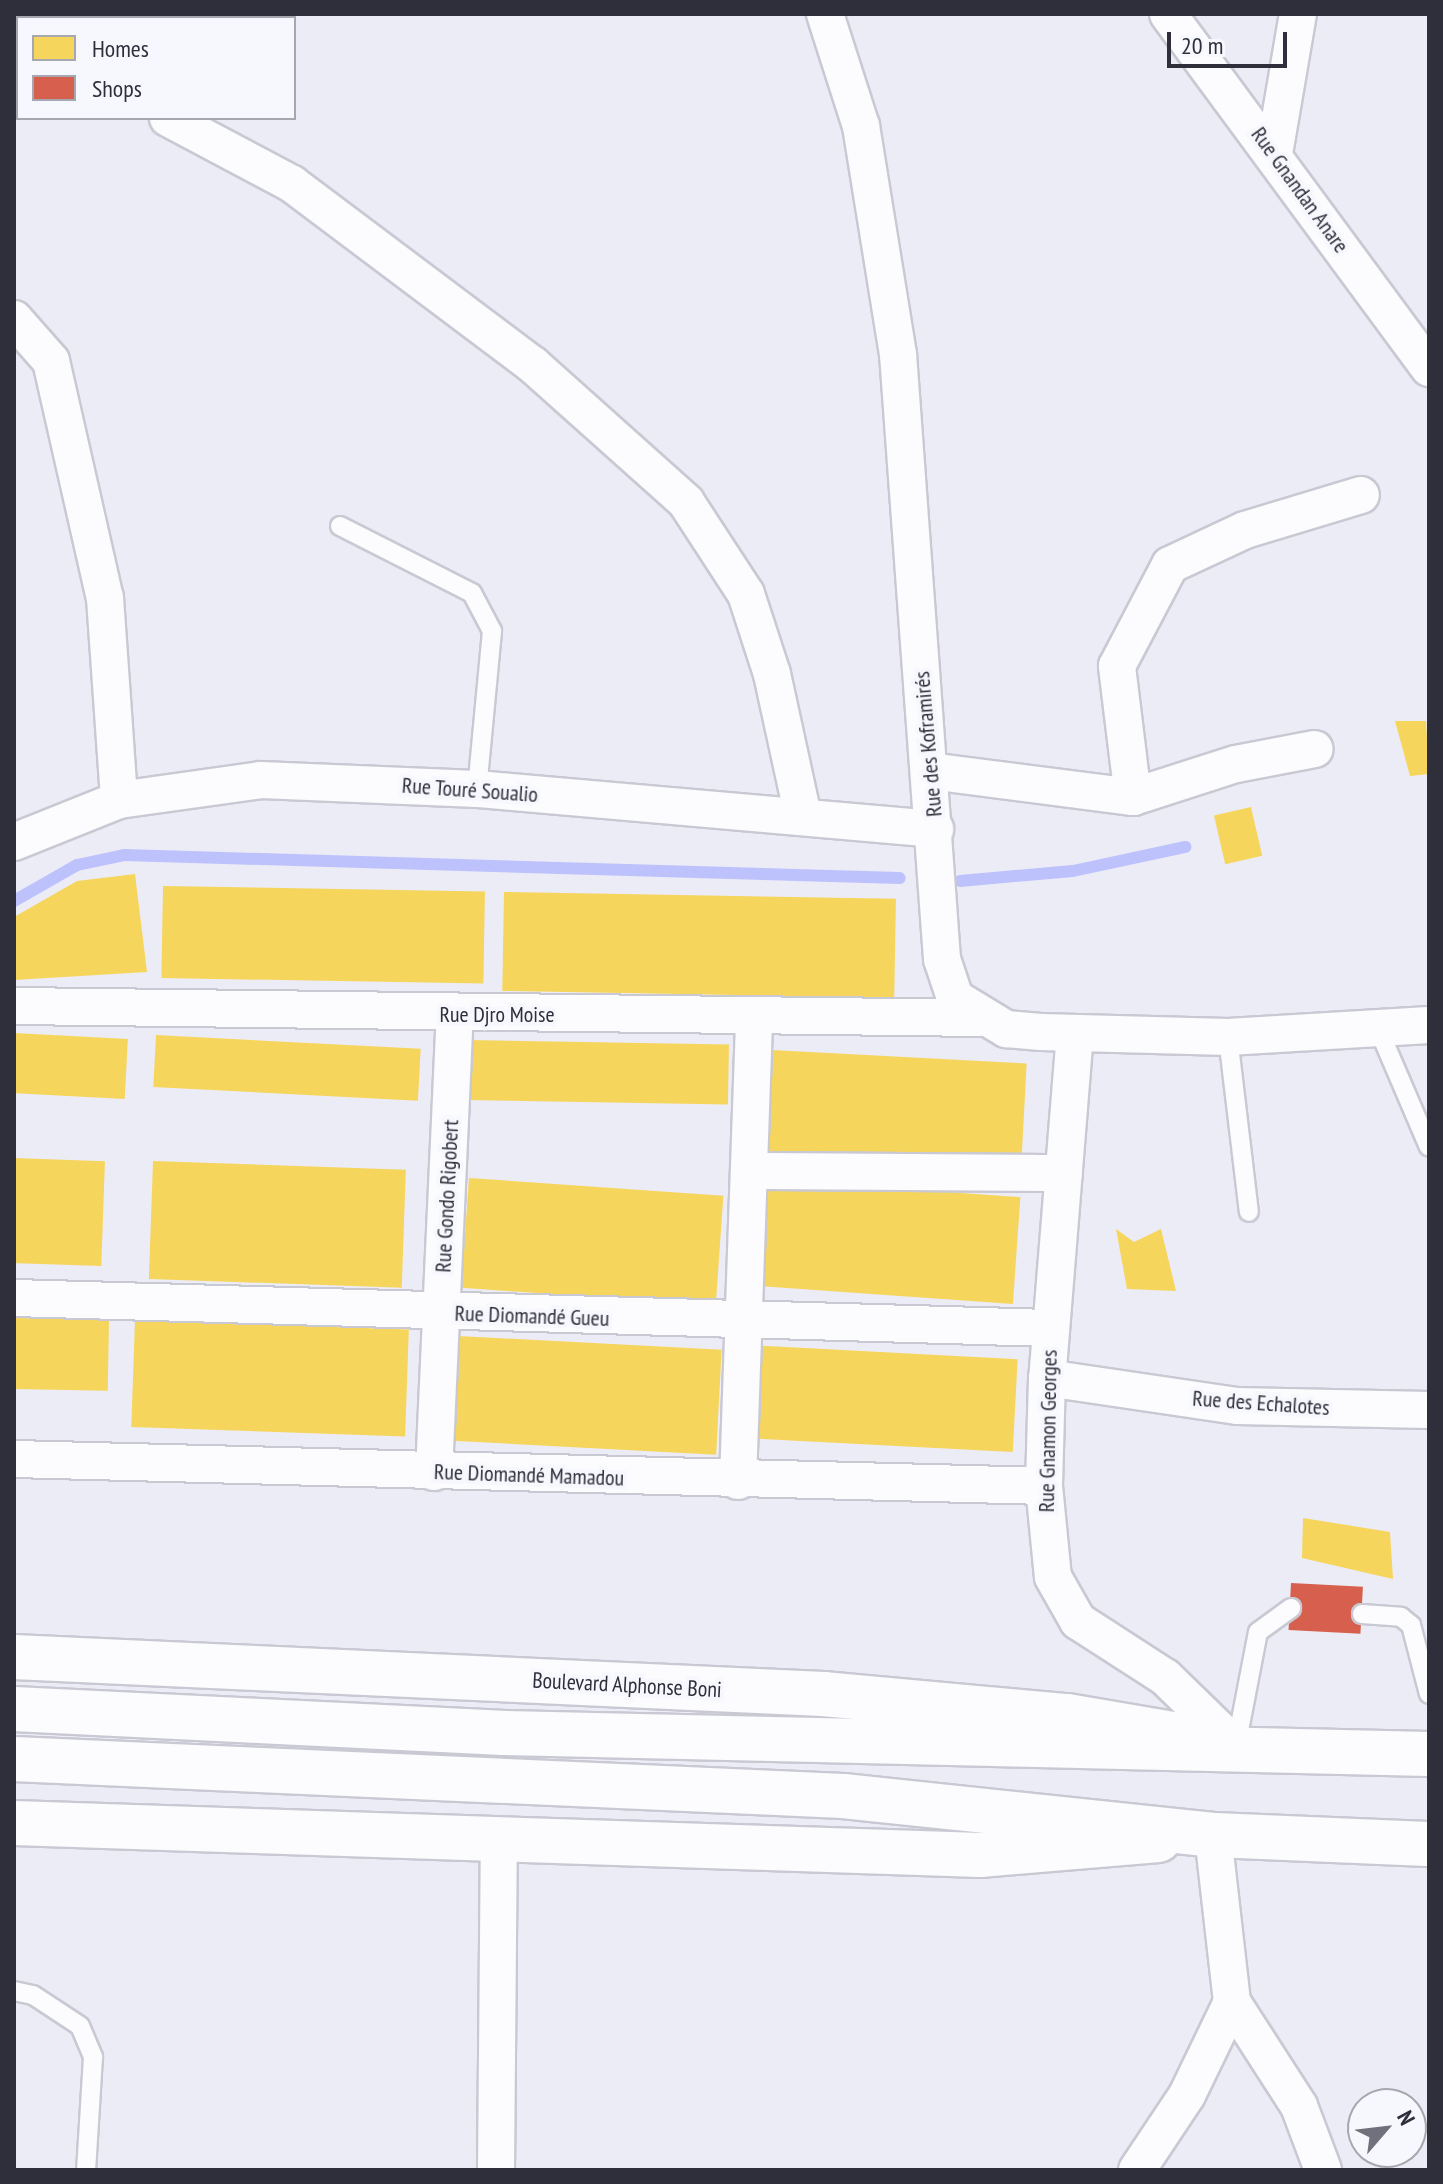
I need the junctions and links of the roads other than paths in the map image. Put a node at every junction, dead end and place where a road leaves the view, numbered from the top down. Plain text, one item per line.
1 (825, 14) edge
2 (1168, 14) edge
3 (1298, 14) edge
4 (172, 120) edge
5 (1274, 154) junction
6 (14, 319) edge
7 (1429, 368) edge
8 (1361, 495) dead end
9 (340, 526) dead end
10 (1315, 749) dead end
11 (930, 771) junction
12 (477, 789) junction
13 (1133, 797) junction
14 (119, 800) junction
15 (803, 816) junction
16 (935, 829) junction
17 (14, 842) edge
18 (14, 1006) edge
19 (455, 1015) junction
20 (754, 1016) junction
21 (980, 1018) junction
22 (1429, 1025) edge
23 (1378, 1028) junction
24 (1075, 1033) junction
25 (1228, 1037) junction
26 (1429, 1147) edge
27 (749, 1171) junction
28 (1064, 1173) junction
29 (1249, 1212) dead end
30 (14, 1298) edge
31 (442, 1313) junction
32 (744, 1323) junction
33 (1050, 1328) junction
34 (1047, 1378) junction
35 (1429, 1410) edge
36 (14, 1459) edge
37 (434, 1472) junction
38 (738, 1481) junction
39 (1044, 1486) junction
40 (1291, 1608) dead end
41 (1362, 1614) dead end
42 (14, 1657) edge
43 (1429, 1694) edge
44 (14, 1709) edge
45 (1236, 1746) junction
46 (1429, 1754) edge
47 (14, 1759) edge
48 (14, 1823) edge
49 (1213, 1835) junction
50 (499, 1838) junction
51 (1429, 1844) edge
52 (14, 1991) edge
53 (1232, 2002) junction
54 (86, 2170) edge
55 (496, 2170) edge
56 (1137, 2170) edge
57 (1323, 2170) edge

1 - 11 street, Rue des Koframirés
2 - 5 street, Rue Gnandan Anare
3 - 5 street
4 - 15 street
5 - 7 street, Rue Gnandan Anare
6 - 14 street
8 - 13 street
9 - 12 lane
10 - 13 street
11 - 13 street
11 - 16 street, Rue des Koframirés
12 - 14 street, Rue Touré Soualio
12 - 15 street, Rue Touré Soualio
14 - 17 street, Rue Touré Soualio
15 - 16 street, Rue Touré Soualio
16 - 21 street, Rue des Koframirés
18 - 19 street, Rue Djro Moise
19 - 20 street, Rue Djro Moise
19 - 31 street, Rue Gondo Rigobert
20 - 21 street, Rue Djro Moise
20 - 27 street
21 - 24 street, Rue des Koframirés
22 - 23 street, Rue des Koframirés
23 - 25 street, Rue des Koframirés
23 - 26 lane
24 - 25 street, Rue des Koframirés
24 - 28 street, Rue Gnamon Georges
25 - 29 lane
27 - 28 street
27 - 32 street
28 - 33 street, Rue Gnamon Georges
30 - 31 street, Rue Diomandé Gueu
31 - 32 street, Rue Diomandé Gueu
31 - 37 street, Rue Gondo Rigobert
32 - 33 street, Rue Diomandé Gueu
32 - 38 street
33 - 34 street, Rue Gnamon Georges
34 - 35 street, Rue des Echalotes
34 - 39 street, Rue Gnamon Georges
36 - 37 street, Rue Diomandé Mamadou
37 - 38 street, Rue Diomandé Mamadou
38 - 39 street, Rue Diomandé Mamadou
39 - 45 street, Rue Gnamon Georges
40 - 45 lane
41 - 43 lane
42 - 45 main road, Boulevard Alphonse Boni
44 - 45 main road, Boulevard Alphonse Boni
45 - 46 main road, Boulevard Alphonse Boni
47 - 49 main road
48 - 50 main road
49 - 50 main road
49 - 51 main road
49 - 53 street
50 - 55 street
52 - 54 lane
53 - 56 street
53 - 57 street

